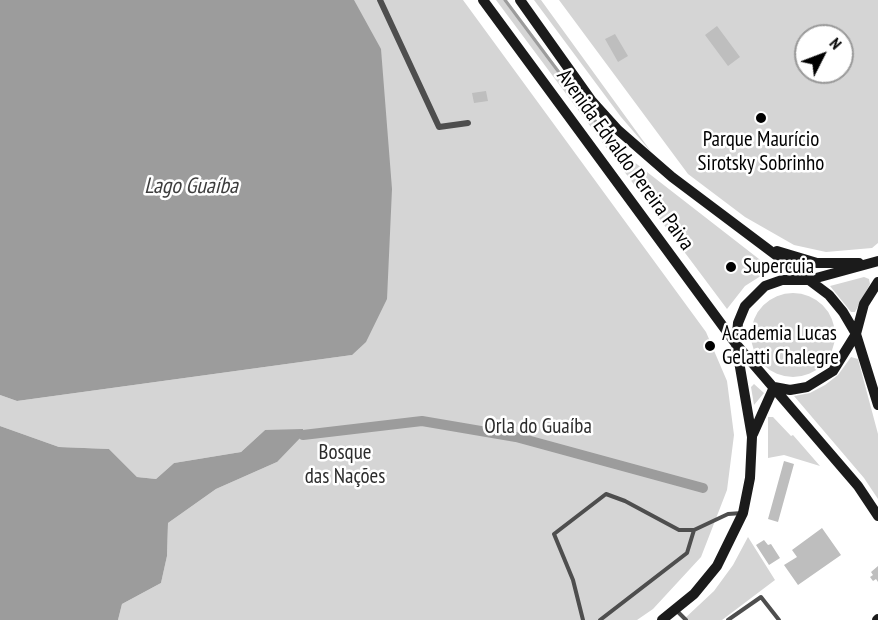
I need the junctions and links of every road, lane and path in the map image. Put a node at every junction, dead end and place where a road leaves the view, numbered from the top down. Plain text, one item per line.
1 (380, 0) edge
2 (483, 0) edge
3 (520, 0) edge
4 (468, 123) dead end
5 (753, 239) junction
6 (874, 262) edge
7 (809, 280) junction
8 (878, 282) edge
9 (856, 334) junction
10 (736, 344) junction
11 (774, 387) junction
12 (878, 405) edge
13 (752, 437) junction
14 (743, 513) junction
15 (878, 516) edge
16 (694, 530) junction
17 (676, 609) junction
18 (583, 620) edge
19 (600, 620) edge
20 (662, 620) edge
21 (686, 620) edge
22 (728, 620) edge
23 (779, 620) edge

1 - 4 street
2 - 10 main road, Avenida Edvaldo Pereira Paiva
3 - 5 main road, Avenida Edvaldo Pereira Paiva
5 - 6 main road
5 - 7 main road, Avenida Edvaldo Pereira Paiva
6 - 7 main road
7 - 9 main road, Avenida Edvaldo Pereira Paiva
7 - 10 main road, Avenida Edvaldo Pereira Paiva
8 - 9 main road
9 - 11 main road
9 - 12 main road, Avenida Edvaldo Pereira Paiva
10 - 11 main road
10 - 13 main road, Avenida Edvaldo Pereira Paiva
11 - 13 main road, Avenida Edvaldo Pereira Paiva
11 - 15 main road
13 - 14 main road, Avenida Edvaldo Pereira Paiva
14 - 16 lane
14 - 17 main road, Avenida Edvaldo Pereira Paiva
16 - 18 lane
16 - 19 lane
17 - 20 main road, Avenida Edvaldo Pereira Paiva
17 - 21 lane
22 - 23 lane

